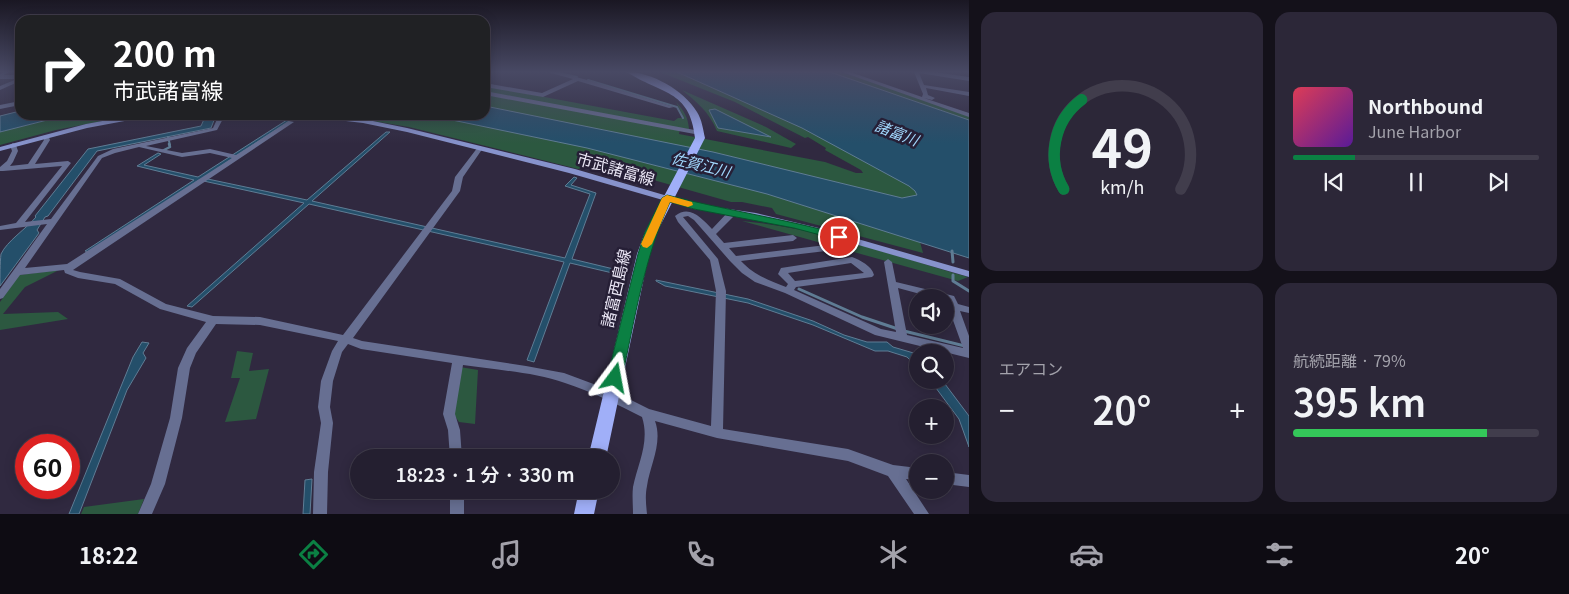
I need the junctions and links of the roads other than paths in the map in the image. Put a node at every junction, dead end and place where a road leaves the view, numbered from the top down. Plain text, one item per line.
1 (500, 96) edge
2 (634, 96) edge
3 (678, 96) edge
4 (914, 96) edge
5 (924, 96) joint
6 (15, 104) edge
7 (0, 107) edge
8 (671, 107) dead end
9 (969, 111) edge
10 (969, 115) edge
11 (119, 120) edge
12 (220, 120) edge
13 (347, 120) edge
14 (291, 122) dead end
15 (700, 135) junction
16 (46, 136) junction
17 (13, 145) junction
18 (138, 146) junction
19 (480, 148) junction
20 (0, 149) edge
21 (234, 157) junction
22 (30, 167) junction
23 (2, 169) edge
24 (203, 179) joint
25 (669, 194) junction
26 (732, 213) junction
27 (49, 221) junction
28 (21, 225) junction
29 (0, 228) edge
30 (711, 235) junction
31 (793, 238) dead end
32 (721, 246) junction
33 (826, 248) dead end
34 (733, 259) junction
35 (888, 262) dead end
36 (69, 267) junction
37 (18, 272) junction
38 (969, 274) edge
39 (892, 284) junction
40 (790, 287) junction
41 (913, 289) edge
42 (0, 296) edge
43 (954, 306) joint
44 (969, 310) edge
45 (213, 320) junction
46 (901, 332) junction
47 (344, 339) junction
48 (968, 350) edge
49 (458, 361) junction
50 (611, 395) junction
51 (647, 414) junction
52 (717, 433) junction
53 (455, 449) edge
54 (599, 449) edge
55 (893, 471) junction
56 (909, 473) edge
57 (954, 479) edge
58 (969, 481) edge
59 (457, 499) edge
60 (587, 499) edge
61 (145, 514) edge
62 (320, 514) edge
63 (457, 514) edge
64 (584, 514) edge
65 (640, 514) edge
66 (922, 514) edge

1 - 15 street
2 - 8 street
3 - 15 main road
4 - 10 street
5 - 9 street
5 - 10 street
6 - 7 street
11 - 16 main road
12 - 18 street
13 - 19 main road, 市武諸富線
14 - 21 street
15 - 25 main road, 諸富西島線
16 - 17 main road
16 - 22 street
17 - 20 main road
17 - 23 street
18 - 21 street
18 - 27 street
19 - 25 main road, 市武諸富線
19 - 47 street
21 - 24 street
22 - 23 street
22 - 28 street
24 - 36 street
25 - 26 main road, 市武諸富線
25 - 50 main road, 諸富西島線
26 - 30 street
26 - 38 main road, 市武諸富線
27 - 28 street
27 - 37 street
28 - 29 street
30 - 32 street
30 - 52 street
31 - 32 street
32 - 34 street
33 - 34 street
34 - 40 street
35 - 39 street
36 - 37 street
36 - 45 street
37 - 42 street
39 - 41 street
39 - 46 street
40 - 40 street
40 - 46 street
43 - 44 street
43 - 48 street
45 - 47 street
45 - 61 street
46 - 48 street
47 - 49 street
47 - 62 street
49 - 50 street
49 - 53 street
50 - 51 street
50 - 54 main road, 諸富西島線
51 - 52 street
51 - 65 street
52 - 55 street
55 - 56 street
55 - 66 street
57 - 58 street
59 - 63 street
60 - 64 main road

